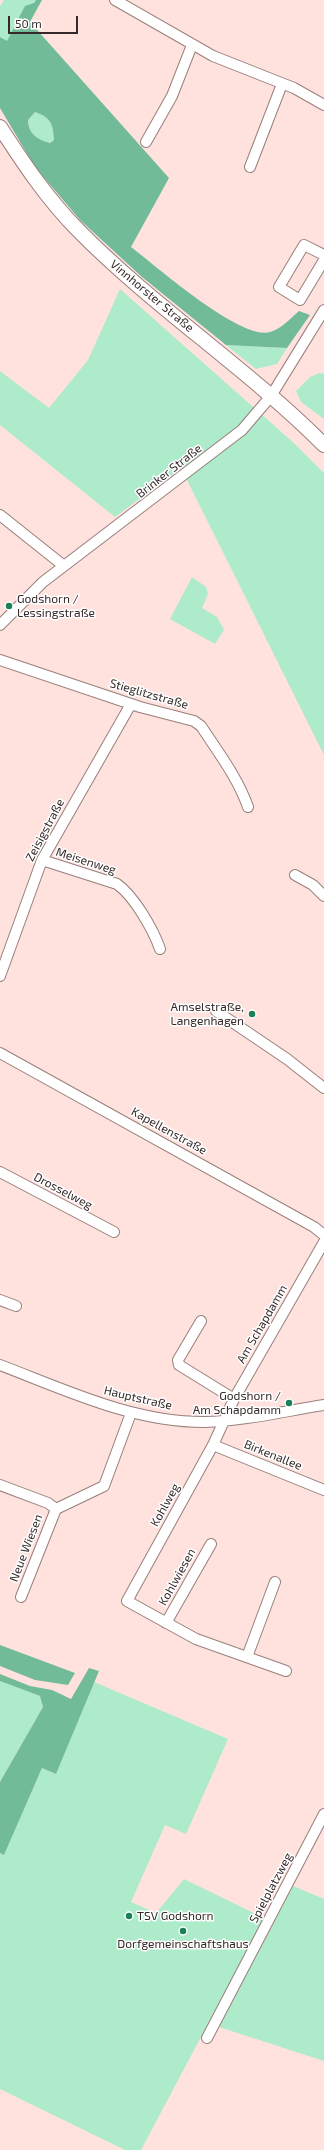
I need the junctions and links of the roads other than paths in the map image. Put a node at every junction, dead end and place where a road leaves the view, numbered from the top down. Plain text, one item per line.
1 (115, 0) edge
2 (129, 3) edge
3 (192, 44) junction
4 (282, 84) junction
5 (324, 105) edge
6 (0, 127) edge
7 (146, 142) dead end
8 (250, 167) dead end
9 (324, 255) edge
10 (324, 260) edge
11 (324, 310) edge
12 (271, 396) junction
13 (324, 445) edge
14 (0, 515) edge
15 (64, 566) junction
16 (0, 626) edge
17 (0, 660) edge
18 (131, 704) junction
19 (248, 807) dead end
20 (42, 860) junction
21 (295, 875) dead end
22 (324, 896) edge
23 (160, 948) dead end
24 (0, 976) edge
25 (216, 1011) dead end
26 (0, 1053) edge
27 (324, 1088) edge
28 (0, 1172) edge
29 (114, 1232) dead end
30 (323, 1242) edge
31 (0, 1300) edge
32 (16, 1306) dead end
33 (201, 1321) dead end
34 (0, 1365) edge
35 (234, 1398) junction
36 (324, 1405) edge
37 (131, 1413) junction
38 (223, 1421) junction
39 (213, 1445) junction
40 (0, 1485) edge
41 (324, 1490) edge
42 (56, 1509) junction
43 (211, 1544) dead end
44 (275, 1582) dead end
45 (21, 1597) dead end
46 (127, 1601) joint
47 (166, 1623) junction
48 (247, 1657) junction
49 (286, 1670) dead end
50 (324, 1814) edge
51 (207, 2038) dead end

1 - 2 street
2 - 3 street
3 - 4 street
3 - 7 street
4 - 5 street
4 - 8 street
6 - 12 street, Vinnhorster Straße
9 - 10 street
11 - 12 street, Brinker Straße
12 - 13 street, Vinnhorster Straße
12 - 15 street, Brinker Straße
14 - 15 street
15 - 16 street, Brinker Straße
17 - 18 street, Stieglitzstraße
18 - 19 street, Stieglitzstraße
18 - 20 street, Zeisigstraße
20 - 23 street, Meisenweg
20 - 24 street, Zeisigstraße
21 - 22 street
25 - 27 street
26 - 30 street, Kapellenstraße
28 - 29 street, Drosselweg
30 - 35 street, Am Schapdamm
31 - 32 street
33 - 35 street
34 - 37 street, Hauptstraße
35 - 38 street, Am Schapdamm
36 - 38 street, Hauptstraße
37 - 38 street, Hauptstraße
37 - 42 street, Neue Wiesen
38 - 39 street, Kohlweg
39 - 41 street, Birkenallee
39 - 46 street, Kohlweg
40 - 42 street, Neue Wiesen
42 - 45 street, Neue Wiesen
43 - 47 street, Kohlwiesen
44 - 48 street
46 - 47 street, Kohlwiesen
47 - 48 street, Kohlwiesen
48 - 49 street, Kohlwiesen
50 - 51 street, Spielplatzweg

